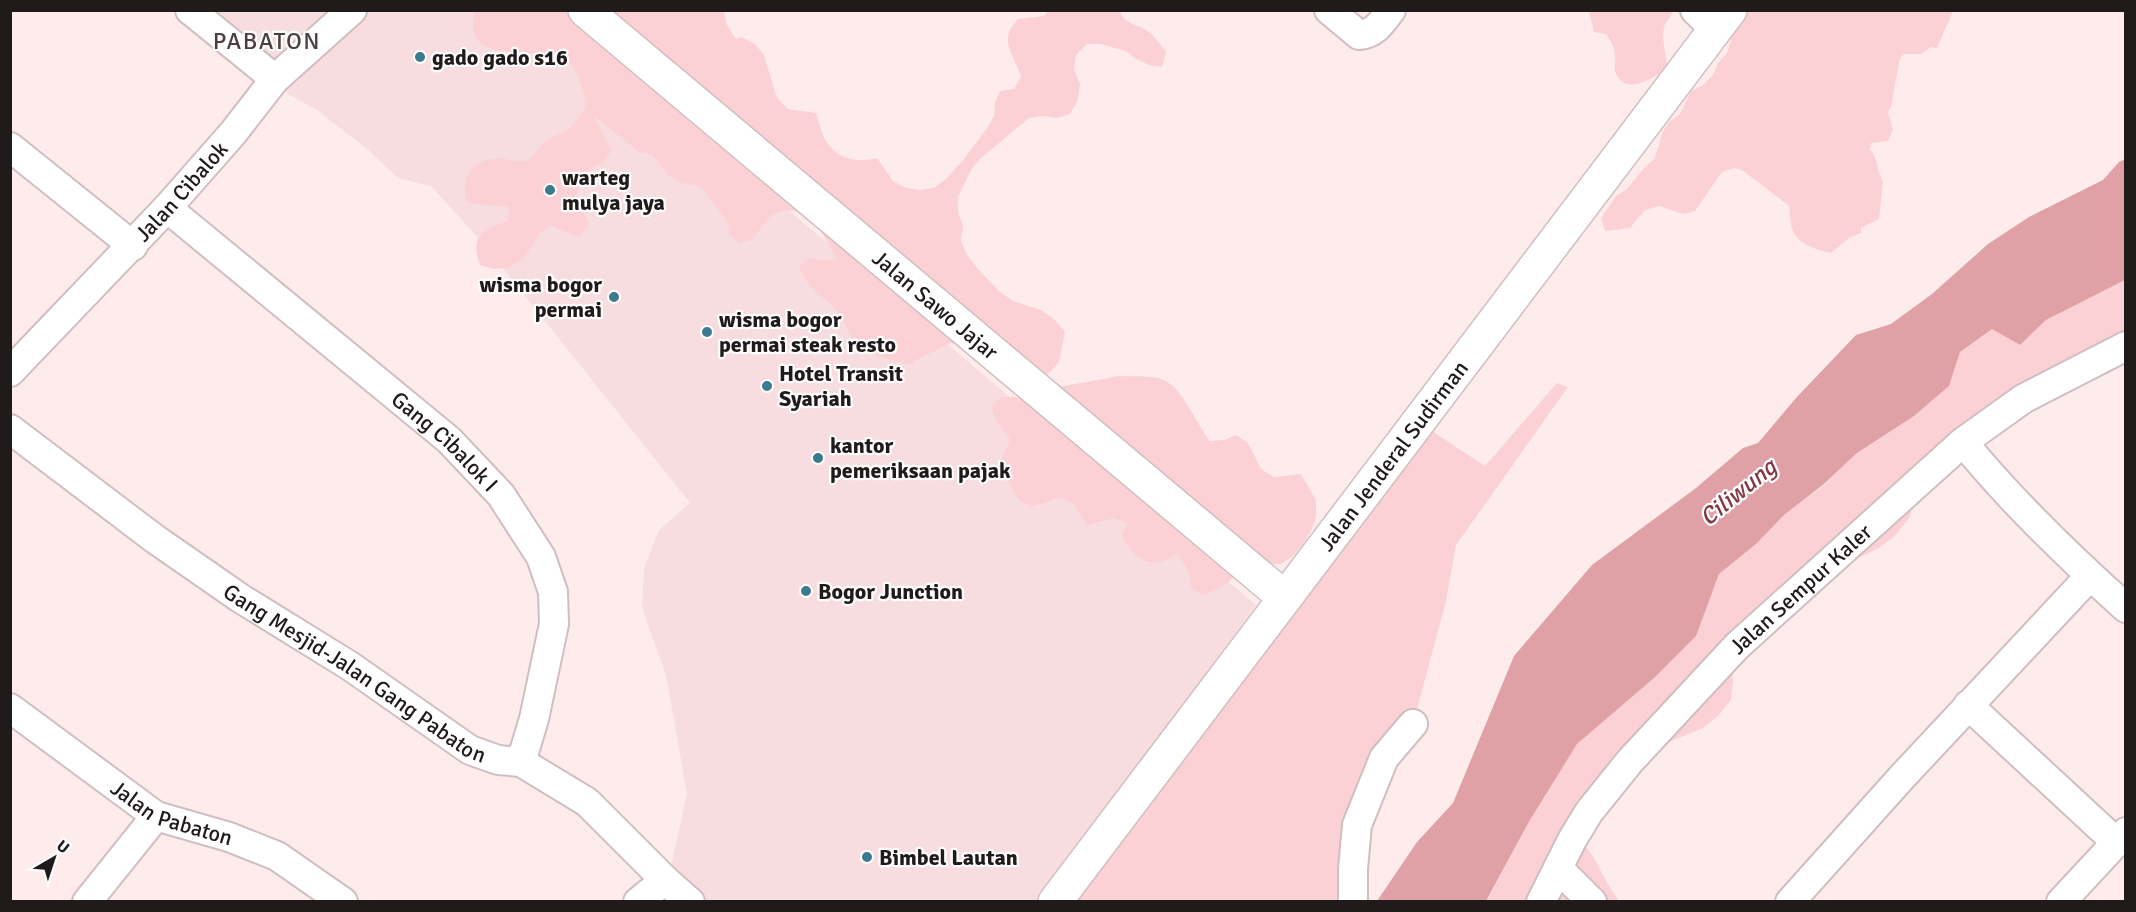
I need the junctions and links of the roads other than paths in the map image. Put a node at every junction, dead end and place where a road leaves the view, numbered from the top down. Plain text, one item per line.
1 (190, 10) edge
2 (352, 10) edge
3 (585, 10) edge
4 (1329, 10) edge
5 (1391, 10) edge
6 (1713, 17) edge
7 (275, 80) junction
8 (10, 147) edge
9 (167, 208) junction
10 (133, 246) junction
11 (2126, 346) edge
12 (10, 372) edge
13 (15, 432) edge
14 (1963, 442) junction
15 (2090, 576) junction
16 (1285, 598) junction
17 (2126, 608) edge
18 (1968, 705) junction
19 (10, 708) edge
20 (1413, 724) dead end
21 (521, 762) junction
22 (156, 816) junction
23 (2121, 837) edge
24 (1558, 868) junction
25 (665, 880) junction
26 (87, 902) edge
27 (343, 902) edge
28 (638, 902) edge
29 (690, 902) edge
30 (1055, 902) edge
31 (1353, 902) edge
32 (1541, 902) edge
33 (1592, 902) edge
34 (1790, 902) edge
35 (2061, 902) edge

1 - 7 street
2 - 7 street, Jalan Cibalok
3 - 16 main road, Jalan Sawo Jajar
4 - 5 street
6 - 16 main road, Jalan Jenderal Sudirman
7 - 9 street, Jalan Cibalok
8 - 10 street
9 - 10 street, Jalan Cibalok
9 - 21 street, Gang Cibalok I
10 - 12 street, Jalan Cibalok
11 - 14 street, Jalan Sempur Kaler
13 - 21 street, Gang Mesjid-Jalan Gang Pabaton
14 - 15 street
14 - 24 street, Jalan Sempur Kaler
15 - 17 street
15 - 18 street
16 - 30 main road, Jalan Jenderal Sudirman
18 - 23 street
18 - 34 street
19 - 22 street, Jalan Pabaton
20 - 31 street
21 - 25 street, Gang Mesjid-Jalan Gang Pabaton
22 - 26 street
22 - 27 street, Jalan Pabaton
23 - 35 street
24 - 32 street, Jalan Sempur Kaler
24 - 33 street
25 - 28 street
25 - 29 street, Gang Mesjid-Jalan Gang Pabaton

